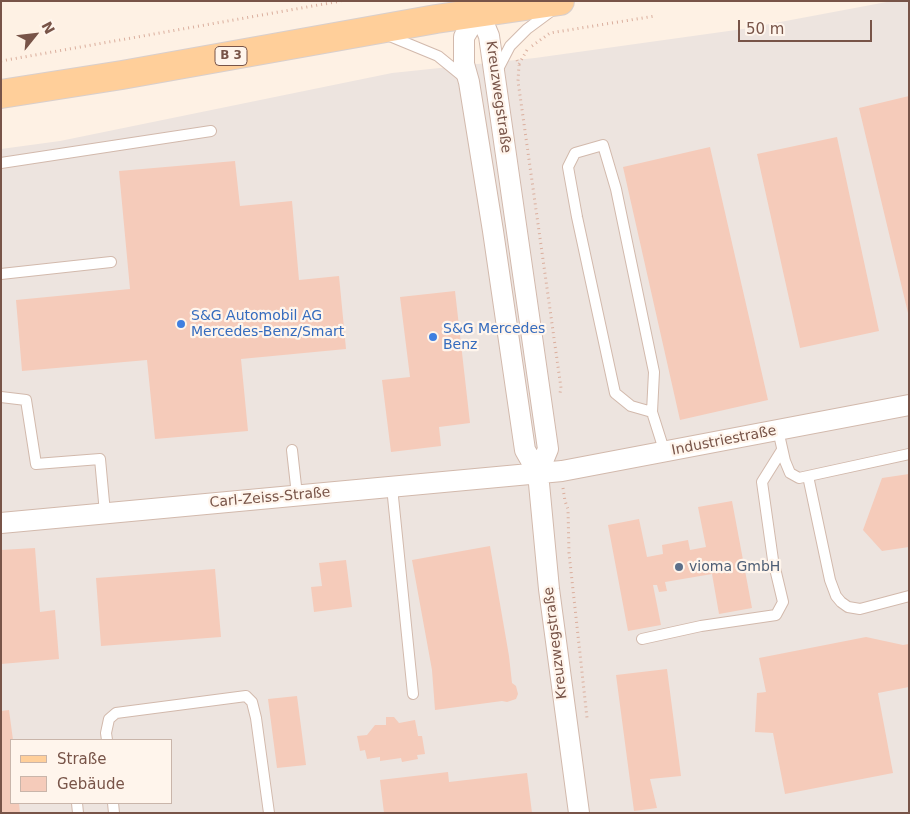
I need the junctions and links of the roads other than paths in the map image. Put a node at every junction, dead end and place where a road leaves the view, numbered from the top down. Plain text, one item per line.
1 (560, 1) edge
2 (564, 1) edge
3 (479, 7) edge
4 (374, 31) junction
5 (495, 74) junction
6 (469, 82) junction
7 (1, 94) edge
8 (211, 131) dead end
9 (1, 163) edge
10 (111, 262) dead end
11 (1, 274) edge
12 (1, 397) edge
13 (909, 405) edge
14 (652, 412) junction
15 (778, 430) junction
16 (292, 450) dead end
17 (782, 450) junction
18 (665, 452) junction
19 (909, 454) edge
20 (538, 473) junction
21 (808, 476) junction
22 (392, 487) junction
23 (297, 496) junction
24 (105, 513) junction
25 (1, 522) edge
26 (909, 596) edge
27 (642, 639) dead end
28 (413, 694) dead end
29 (107, 739) edge
30 (269, 813) edge
31 (578, 813) edge

1 - 3 main road, B 3
2 - 5 lane
3 - 4 main road, B 3
3 - 5 street, Kreuzwegstraße
3 - 6 street, Kreuzwegstraße
4 - 6 lane
4 - 7 main road, B 3
5 - 20 street, Kreuzwegstraße
6 - 20 street, Kreuzwegstraße
8 - 9 lane
10 - 11 lane
12 - 24 lane
13 - 15 street, Industriestraße
14 - 14 lane
14 - 18 lane
15 - 17 lane
15 - 18 street, Industriestraße
16 - 23 lane
17 - 21 lane
17 - 27 lane
18 - 20 street, Industriestraße
19 - 21 lane
20 - 22 street, Carl-Zeiss-Straße
20 - 31 street, Kreuzwegstraße
21 - 26 lane
22 - 23 street, Carl-Zeiss-Straße
22 - 28 lane
23 - 24 street, Carl-Zeiss-Straße
24 - 25 street, Carl-Zeiss-Straße
29 - 30 lane

